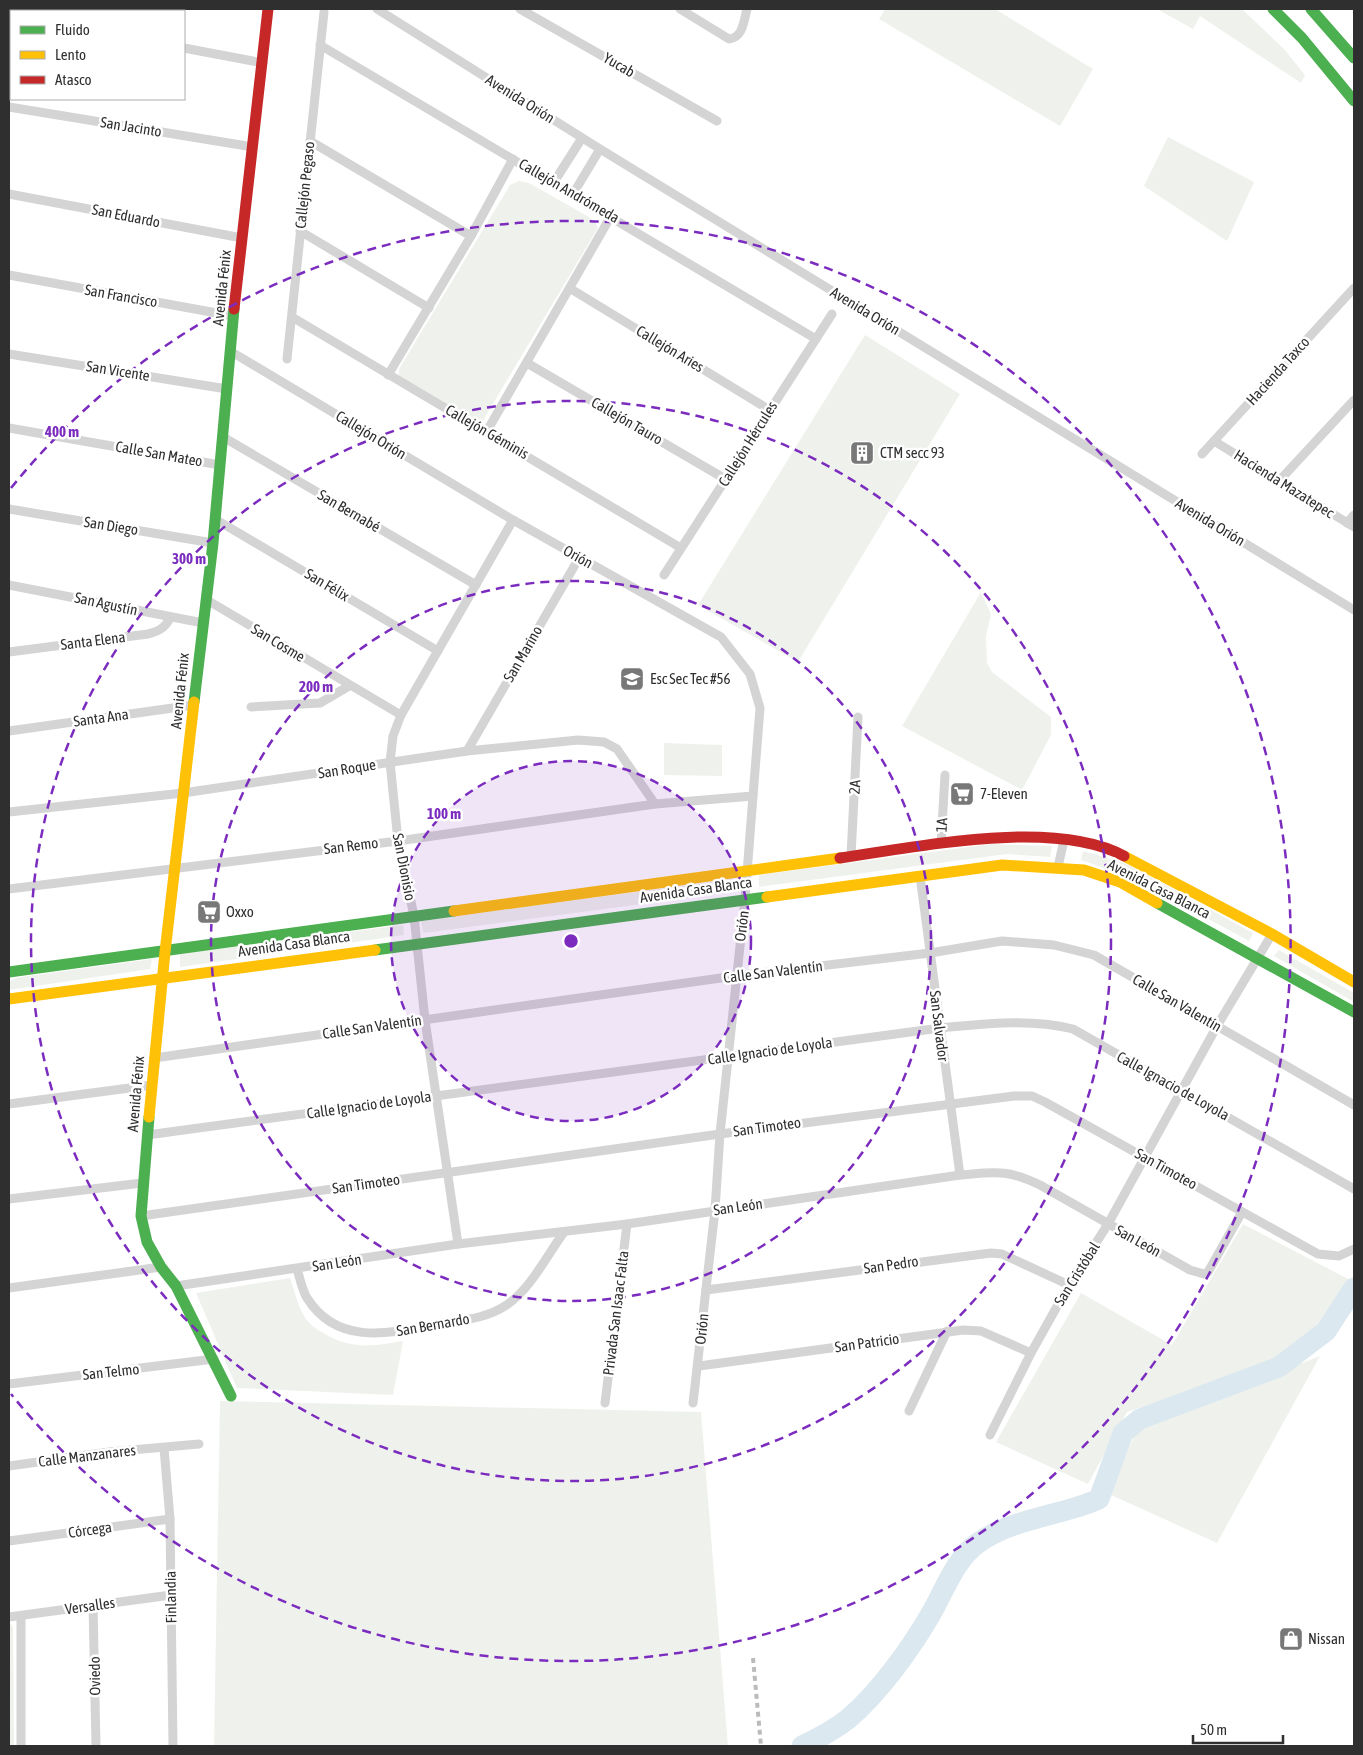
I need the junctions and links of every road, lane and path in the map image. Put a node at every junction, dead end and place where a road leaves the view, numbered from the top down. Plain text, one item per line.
1 (268, 9) edge
2 (376, 9) edge
3 (520, 9) edge
4 (680, 9) edge
5 (747, 9) edge
6 (1273, 9) edge
7 (1311, 9) edge
8 (324, 12) dead end
9 (320, 45) junction
10 (185, 48) edge
11 (1354, 58) edge
12 (263, 63) junction
13 (1354, 101) edge
14 (9, 107) edge
15 (717, 121) dead end
16 (582, 138) junction
17 (310, 140) junction
18 (253, 147) junction
19 (600, 149) junction
20 (514, 159) junction
21 (554, 182) junction
22 (9, 194) edge
23 (573, 194) junction
24 (611, 216) junction
25 (300, 231) junction
26 (471, 236) junction
27 (242, 238) junction
28 (9, 275) edge
29 (1354, 288) edge
30 (571, 289) junction
31 (430, 308) junction
32 (832, 314) dead end
33 (233, 316) junction
34 (292, 317) junction
35 (816, 339) junction
36 (230, 351) junction
37 (9, 354) edge
38 (287, 359) dead end
39 (527, 363) junction
40 (388, 375) junction
41 (227, 389) junction
42 (1354, 400) edge
43 (768, 409) junction
44 (9, 428) edge
45 (487, 432) junction
46 (222, 437) junction
47 (1214, 441) junction
48 (1202, 454) dead end
49 (220, 465) junction
50 (727, 480) junction
51 (1279, 481) junction
52 (9, 509) edge
53 (1354, 515) edge
54 (215, 520) junction
55 (513, 520) junction
56 (1351, 525) edge
57 (213, 543) junction
58 (681, 548) junction
59 (579, 558) junction
60 (664, 575) dead end
61 (9, 585) edge
62 (476, 585) junction
63 (207, 600) junction
64 (1354, 610) edge
65 (170, 618) junction
66 (203, 623) junction
67 (438, 651) junction
68 (9, 652) edge
69 (349, 686) junction
70 (194, 705) junction
71 (251, 707) dead end
72 (401, 715) junction
73 (858, 717) dead end
74 (9, 731) edge
75 (467, 751) junction
76 (390, 762) junction
77 (945, 776) dead end
78 (184, 793) junction
79 (754, 796) junction
80 (655, 804) junction
81 (9, 812) edge
82 (1064, 840) junction
83 (398, 841) junction
84 (942, 844) junction
85 (851, 856) junction
86 (174, 868) junction
87 (1058, 868) junction
88 (747, 870) junction
89 (920, 876) junction
90 (9, 889) edge
91 (745, 899) junction
92 (414, 916) junction
93 (1272, 934) junction
94 (418, 943) junction
95 (165, 952) junction
96 (930, 953) junction
97 (1260, 958) junction
98 (9, 972) edge
99 (735, 976) junction
100 (164, 977) junction
101 (1354, 982) edge
102 (9, 999) edge
103 (1354, 1012) edge
104 (426, 1020) junction
105 (1217, 1026) junction
106 (940, 1028) junction
107 (728, 1056) junction
108 (154, 1058) junction
109 (152, 1085) junction
110 (1182, 1090) junction
111 (436, 1096) junction
112 (949, 1103) junction
113 (9, 1104) edge
114 (1354, 1105) edge
115 (720, 1134) junction
116 (147, 1135) junction
117 (1145, 1158) junction
118 (447, 1172) junction
119 (960, 1175) junction
120 (142, 1183) junction
121 (1354, 1189) edge
122 (9, 1199) edge
123 (715, 1210) junction
124 (1242, 1212) junction
125 (141, 1216) junction
126 (627, 1224) junction
127 (1108, 1224) junction
128 (564, 1232) junction
129 (458, 1244) junction
130 (1354, 1249) edge
131 (160, 1266) junction
132 (297, 1269) junction
133 (176, 1286) junction
134 (1068, 1286) junction
135 (9, 1288) edge
136 (706, 1290) junction
137 (947, 1331) junction
138 (1031, 1353) junction
139 (214, 1359) junction
140 (699, 1366) junction
141 (9, 1384) edge
142 (231, 1396) dead end
143 (605, 1403) dead end
144 (693, 1403) dead end
145 (908, 1411) dead end
146 (990, 1435) dead end
147 (199, 1444) dead end
148 (164, 1448) junction
149 (9, 1466) edge
150 (170, 1519) junction
151 (9, 1541) edge
152 (171, 1594) junction
153 (94, 1605) junction
154 (21, 1616) junction
155 (9, 1617) edge
156 (21, 1746) edge
157 (96, 1746) edge
158 (173, 1746) edge

1 - 12 street, Avenida Fénix
2 - 16 street, Avenida Orión
3 - 15 street, Yucab
4 - 5 street
6 - 13 street
7 - 11 street
8 - 9 street, Callejón Pegaso
9 - 17 street, Callejón Pegaso
9 - 20 street, Callejón Andrómeda
10 - 12 street
12 - 18 street, Avenida Fénix
14 - 18 street, San Jacinto
16 - 19 street, Avenida Orión
16 - 21 street
17 - 25 street, Callejón Pegaso
17 - 26 street
18 - 27 street, Avenida Fénix
19 - 23 street
19 - 64 street, Avenida Orión
20 - 21 street, Callejón Andrómeda
20 - 26 street
21 - 23 street, Callejón Andrómeda
22 - 27 street, San Eduardo
23 - 24 street, Callejón Andrómeda
24 - 30 street
24 - 35 street, Callejón Andrómeda
25 - 31 street
25 - 34 street, Callejón Pegaso
26 - 31 street
27 - 33 street, Avenida Fénix
28 - 33 street, San Francisco
29 - 47 street, Hacienda Taxco
30 - 39 street
30 - 43 street, Callejón Aries
31 - 40 street
32 - 35 street, Callejón Hércules
33 - 36 street, Avenida Fénix
34 - 38 street, Callejón Pegaso
34 - 40 street, Callejón Géminis
35 - 43 street, Callejón Hércules
36 - 41 street, Avenida Fénix
36 - 55 street, Callejón Orión
37 - 41 street, San Vicente
39 - 45 street
39 - 50 street, Callejón Tauro
40 - 45 street, Callejón Géminis
41 - 46 street, Avenida Fénix
42 - 51 street
43 - 50 street, Callejón Hércules
44 - 49 street, Calle San Mateo
45 - 58 street, Callejón Géminis
46 - 49 street, Avenida Fénix
46 - 62 street, San Bernabé
47 - 48 street, Hacienda Taxco
47 - 51 street, Hacienda Mazatepec
49 - 54 street, Avenida Fénix
50 - 58 street, Callejón Hércules
51 - 56 street, Hacienda Mazatepec
52 - 57 street, San Diego
53 - 56 street
54 - 57 street, Avenida Fénix
54 - 67 street, San Félix
55 - 59 street, Orión
55 - 62 street, San Dionisio
57 - 63 street, Avenida Fénix
58 - 60 street, Callejón Hércules
59 - 75 street, San Marino
59 - 79 street, Orión
61 - 65 street, San Agustín
62 - 67 street, San Dionisio
63 - 66 street, Avenida Fénix
63 - 69 street, San Cosme
65 - 66 street, San Agustín
65 - 68 street, Santa Elena
66 - 70 street, Avenida Fénix
67 - 72 street, San Dionisio
69 - 71 street
69 - 72 street, San Cosme
70 - 74 street, Santa Ana
70 - 78 street, Avenida Fénix
72 - 76 street, San Dionisio
73 - 85 street, 2A
75 - 76 street, San Roque
75 - 80 street, San Roque
76 - 78 street, San Roque
76 - 83 street, San Dionisio
77 - 84 street, 1A
78 - 81 street, San Roque
78 - 86 street, Avenida Fénix
79 - 80 street, San Remo
79 - 88 street, Orión
80 - 83 street, San Remo
82 - 84 street, Avenida Casa Blanca
82 - 87 street
82 - 93 street, Avenida Casa Blanca
83 - 86 street, San Remo
83 - 92 street, San Dionisio
84 - 85 street, Avenida Casa Blanca
85 - 88 street, Avenida Casa Blanca
86 - 90 street, San Remo
86 - 95 street, Avenida Fénix
87 - 89 street, Avenida Casa Blanca
87 - 97 street, Avenida Casa Blanca
88 - 91 street, Orión
88 - 92 street, Avenida Casa Blanca
89 - 91 street, Avenida Casa Blanca
89 - 96 street, San Salvador
91 - 94 street, Avenida Casa Blanca
91 - 99 street, Orión
92 - 94 street, San Dionisio
92 - 95 street, Avenida Casa Blanca
93 - 97 street, San Cristóbal
93 - 101 street, Avenida Casa Blanca
94 - 100 street, Avenida Casa Blanca
94 - 104 street, San Dionisio
95 - 98 street, Avenida Casa Blanca
95 - 100 street, Avenida Fénix
96 - 99 street, Calle San Valentín
96 - 105 street, Calle San Valentín
96 - 106 street, San Salvador
97 - 103 street, Avenida Casa Blanca
97 - 105 street, San Cristóbal
99 - 104 street, Calle San Valentín
99 - 107 street, Orión
100 - 102 street, Avenida Casa Blanca
100 - 108 street, Avenida Fénix
104 - 108 street, Calle San Valentín
104 - 111 street, San Dionisio
105 - 110 street, San Cristóbal
105 - 114 street, Calle San Valentín
106 - 107 street, Calle Ignacio de Loyola
106 - 110 street, Calle Ignacio de Loyola
106 - 112 street, San Salvador
107 - 111 street, Calle Ignacio de Loyola
107 - 115 street, Orión
108 - 109 street, Avenida Fénix
109 - 113 street
109 - 116 street, Avenida Fénix
110 - 117 street, San Cristóbal
110 - 121 street, Calle Ignacio de Loyola
111 - 116 street, Calle Ignacio de Loyola
111 - 118 street, San Dionisio
112 - 115 street, San Timoteo
112 - 117 street, San Timoteo
112 - 119 street, San Salvador
115 - 118 street, San Timoteo
115 - 123 street, Orión
116 - 120 street, Avenida Fénix
117 - 124 street, San Timoteo
117 - 127 street, San Cristóbal
118 - 125 street, San Timoteo
118 - 129 street, San Dionisio
119 - 123 street, San León
119 - 127 street, San León
120 - 122 street
120 - 125 street, Avenida Fénix
123 - 126 street, San León
123 - 136 street, Orión
124 - 127 street, San León
124 - 130 street, San Timoteo
125 - 131 street, Avenida Fénix
126 - 128 street, San León
126 - 143 street, Privada San Isaac Falta
127 - 134 street, San Cristóbal
128 - 129 street, San León
128 - 132 street, San Bernardo
129 - 132 street, San León
131 - 133 street, Avenida Fénix
131 - 135 street
132 - 133 street, San León
133 - 139 street, Avenida Fénix
134 - 136 street, San Pedro
134 - 138 street, San Cristóbal
136 - 140 street, Orión
137 - 138 street, San Patricio
137 - 140 street, San Patricio
137 - 145 street
138 - 146 street, San Cristóbal
139 - 141 street, San Telmo
139 - 142 street, Avenida Fénix
140 - 144 street, Orión
147 - 148 street, Calle Manzanares
148 - 149 street, Calle Manzanares
148 - 150 street, Finlandia
150 - 151 street, Córcega
150 - 152 street, Finlandia
152 - 153 street, Versalles
152 - 158 street, Finlandia
153 - 154 street, Versalles
153 - 157 street, Oviedo
154 - 155 street, Versalles
154 - 156 street

